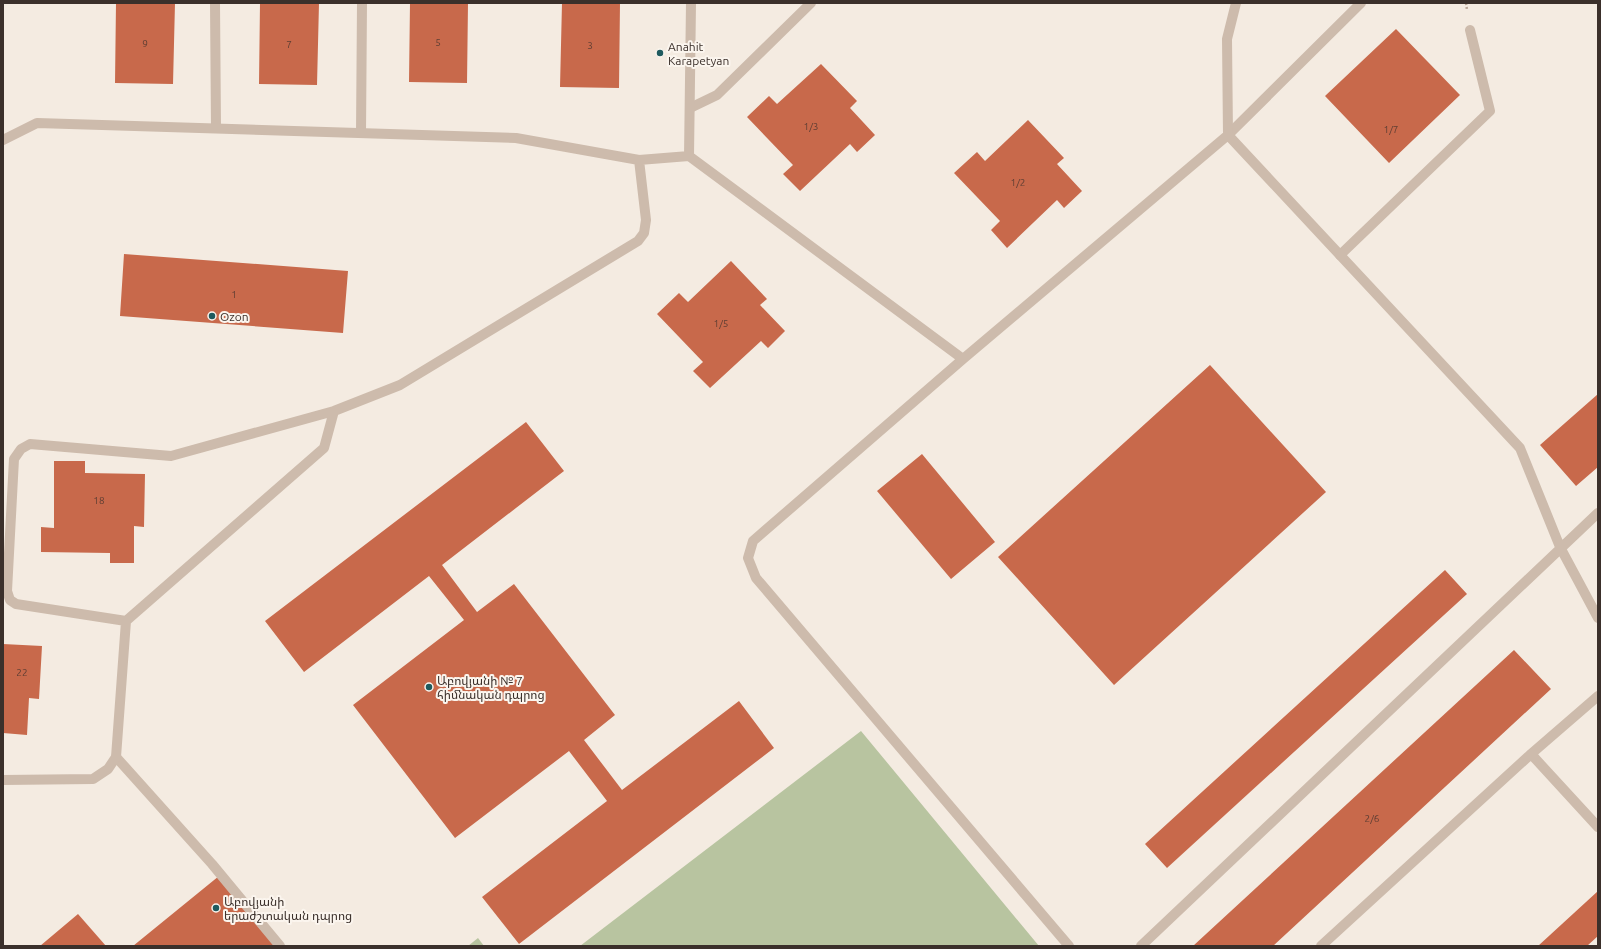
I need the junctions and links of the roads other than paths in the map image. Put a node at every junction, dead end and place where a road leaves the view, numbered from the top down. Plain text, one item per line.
1 (216, 3) edge
2 (362, 3) edge
3 (691, 3) edge
4 (811, 3) edge
5 (1236, 3) edge
6 (1361, 3) edge
7 (1470, 30) dead end
8 (690, 108) junction
9 (216, 128) junction
10 (361, 133) junction
11 (1228, 135) junction
12 (3, 140) edge
13 (689, 156) junction
14 (639, 160) junction
15 (1340, 255) junction
16 (962, 359) junction
17 (334, 411) junction
18 (1598, 513) edge
19 (1560, 547) junction
20 (6, 571) edge
21 (1598, 618) edge
22 (126, 621) junction
23 (1598, 696) edge
24 (1531, 754) junction
25 (116, 758) junction
26 (3, 780) edge
27 (1598, 827) edge
28 (280, 946) edge
29 (1069, 946) edge
30 (1141, 946) edge
31 (1321, 946) edge

1 - 9 street
2 - 10 street
3 - 8 street
4 - 8 street
5 - 11 street
6 - 11 street
7 - 15 street
8 - 13 street
9 - 10 street
9 - 12 street
10 - 14 street
11 - 15 street
11 - 16 street
13 - 14 street
13 - 16 street
14 - 17 street
15 - 19 street
16 - 29 street
17 - 20 street
17 - 22 street
18 - 19 street
19 - 21 street
19 - 30 street
20 - 22 street
22 - 25 street
23 - 24 street
24 - 27 street
24 - 31 street
25 - 26 street
25 - 28 street

